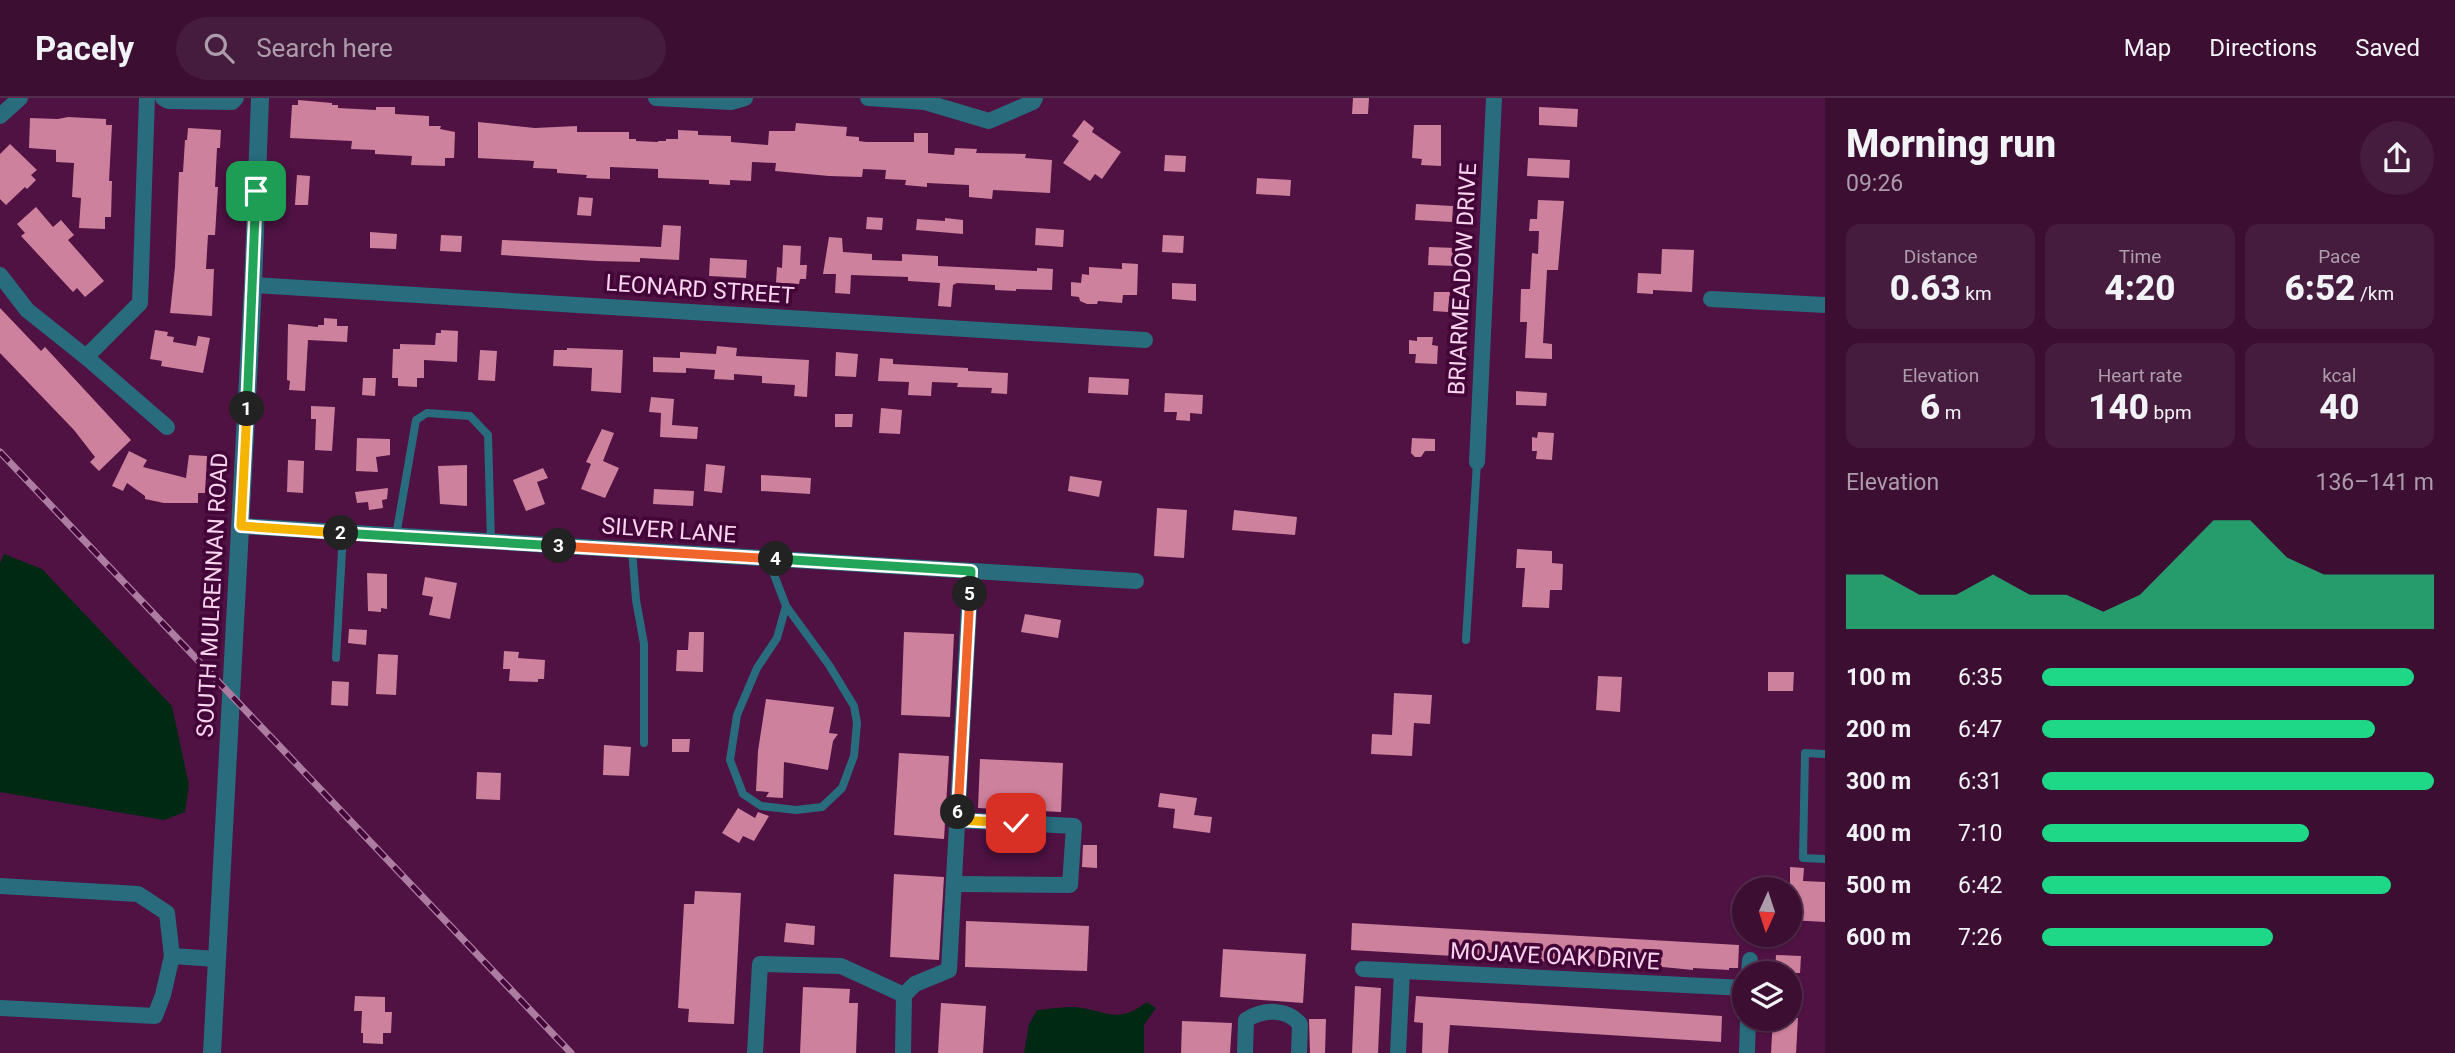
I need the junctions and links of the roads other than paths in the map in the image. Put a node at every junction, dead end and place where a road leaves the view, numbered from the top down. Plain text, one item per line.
1 (20, 98) edge
2 (147, 98) edge
3 (163, 98) edge
4 (236, 98) edge
5 (260, 98) edge
6 (656, 98) edge
7 (745, 98) edge
8 (868, 98) edge
9 (1035, 98) edge
10 (1494, 98) edge
11 (0, 116) edge
12 (0, 275) edge
13 (253, 285) junction
14 (1711, 299) dead end
15 (1825, 305) edge
16 (1145, 340) dead end
17 (86, 357) junction
18 (167, 427) dead end
19 (1477, 462) joint
20 (241, 526) junction
21 (343, 533) junction
22 (396, 536) junction
23 (491, 542) junction
24 (632, 550) junction
25 (768, 559) junction
26 (971, 571) junction
27 (1136, 581) dead end
28 (786, 607) junction
29 (1466, 640) dead end
30 (336, 658) dead end
31 (644, 743) dead end
32 (1825, 754) edge
33 (957, 820) junction
34 (1825, 859) edge
35 (954, 884) junction
36 (0, 886) edge
37 (172, 956) junction
38 (217, 959) junction
39 (1363, 969) dead end
40 (1402, 971) junction
41 (1732, 987) edge
42 (904, 995) junction
43 (0, 1008) edge
44 (1748, 1031) edge
45 (212, 1053) edge
46 (755, 1053) edge
47 (903, 1053) edge
48 (1245, 1053) edge
49 (1299, 1053) edge
50 (1398, 1053) edge
51 (1747, 1053) edge

1 - 11 street
2 - 17 street
3 - 4 street
5 - 13 street, SOUTH MULRENNAN ROAD
6 - 7 street
8 - 9 street
10 - 19 street, BRIARMEADOW DRIVE
12 - 17 street
13 - 16 street, LEONARD STREET
13 - 20 street, SOUTH MULRENNAN ROAD
14 - 15 street
17 - 18 street
19 - 29 lane
20 - 21 street, SILVER LANE
20 - 38 street, SOUTH MULRENNAN ROAD
21 - 22 street, SILVER LANE
21 - 30 lane
22 - 23 street, SILVER LANE
22 - 23 lane
23 - 24 street, SILVER LANE
24 - 25 street, SILVER LANE
24 - 31 lane
25 - 26 street, SILVER LANE
25 - 28 lane
26 - 27 street, SILVER LANE
26 - 33 street
28 - 28 lane
32 - 34 lane
33 - 35 street
33 - 35 street
35 - 42 street
36 - 37 street
37 - 38 street
37 - 43 street
38 - 45 street, SOUTH MULRENNAN ROAD
39 - 40 street, MOJAVE OAK DRIVE
40 - 41 street, MOJAVE OAK DRIVE
40 - 50 street
42 - 46 street
42 - 47 street
44 - 51 street
48 - 49 street

